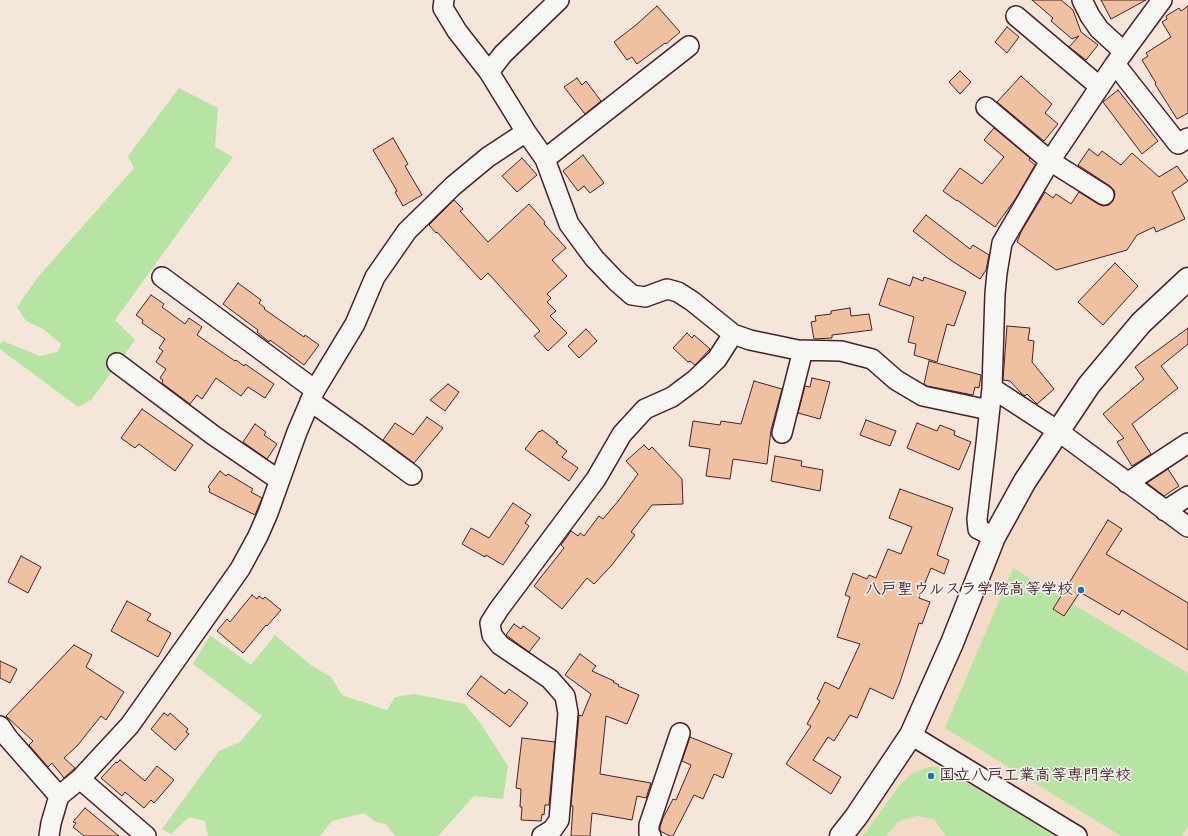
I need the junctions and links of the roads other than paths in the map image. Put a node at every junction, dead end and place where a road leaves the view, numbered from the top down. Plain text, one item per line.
1 (444, 0) edge
2 (560, 0) edge
3 (1082, 0) edge
4 (1162, 0) edge
5 (1016, 16) dead end
6 (689, 46) dead end
7 (1120, 58) junction
8 (489, 72) junction
9 (1100, 87) junction
10 (986, 107) dead end
11 (526, 132) junction
12 (1188, 138) edge
13 (545, 159) junction
14 (1050, 161) junction
15 (1104, 196) dead end
16 (162, 277) dead end
17 (1188, 279) edge
18 (733, 334) junction
19 (804, 350) junction
20 (117, 363) dead end
21 (992, 388) junction
22 (312, 396) junction
23 (989, 410) junction
24 (1058, 431) junction
25 (782, 433) dead end
26 (1188, 443) edge
27 (412, 475) dead end
28 (279, 480) junction
29 (1127, 483) junction
30 (1188, 496) edge
31 (1166, 511) junction
32 (1188, 528) edge
33 (994, 537) junction
34 (0, 726) edge
35 (680, 733) dead end
36 (911, 735) junction
37 (80, 779) junction
38 (59, 796) junction
39 (49, 836) edge
40 (146, 836) edge
41 (542, 836) edge
42 (651, 836) edge
43 (841, 836) edge
44 (1076, 836) edge

1 - 8 street
2 - 8 street
3 - 7 street
4 - 7 street
5 - 9 street
6 - 13 street
7 - 9 street
7 - 12 street
8 - 11 street
9 - 14 street
10 - 14 street
11 - 13 street
11 - 22 street
13 - 18 street
14 - 15 street
14 - 21 street
16 - 22 street
17 - 24 street
18 - 19 street
18 - 41 street
19 - 23 street
19 - 25 street
20 - 28 street
21 - 23 street
21 - 24 street
22 - 27 street
22 - 28 street
23 - 33 street
24 - 29 street
24 - 33 street
26 - 29 street
28 - 37 street
29 - 31 street
30 - 31 street
31 - 32 street
33 - 36 street
34 - 38 street
35 - 42 street
36 - 43 street
36 - 44 street
37 - 38 street
37 - 40 street
38 - 39 street

